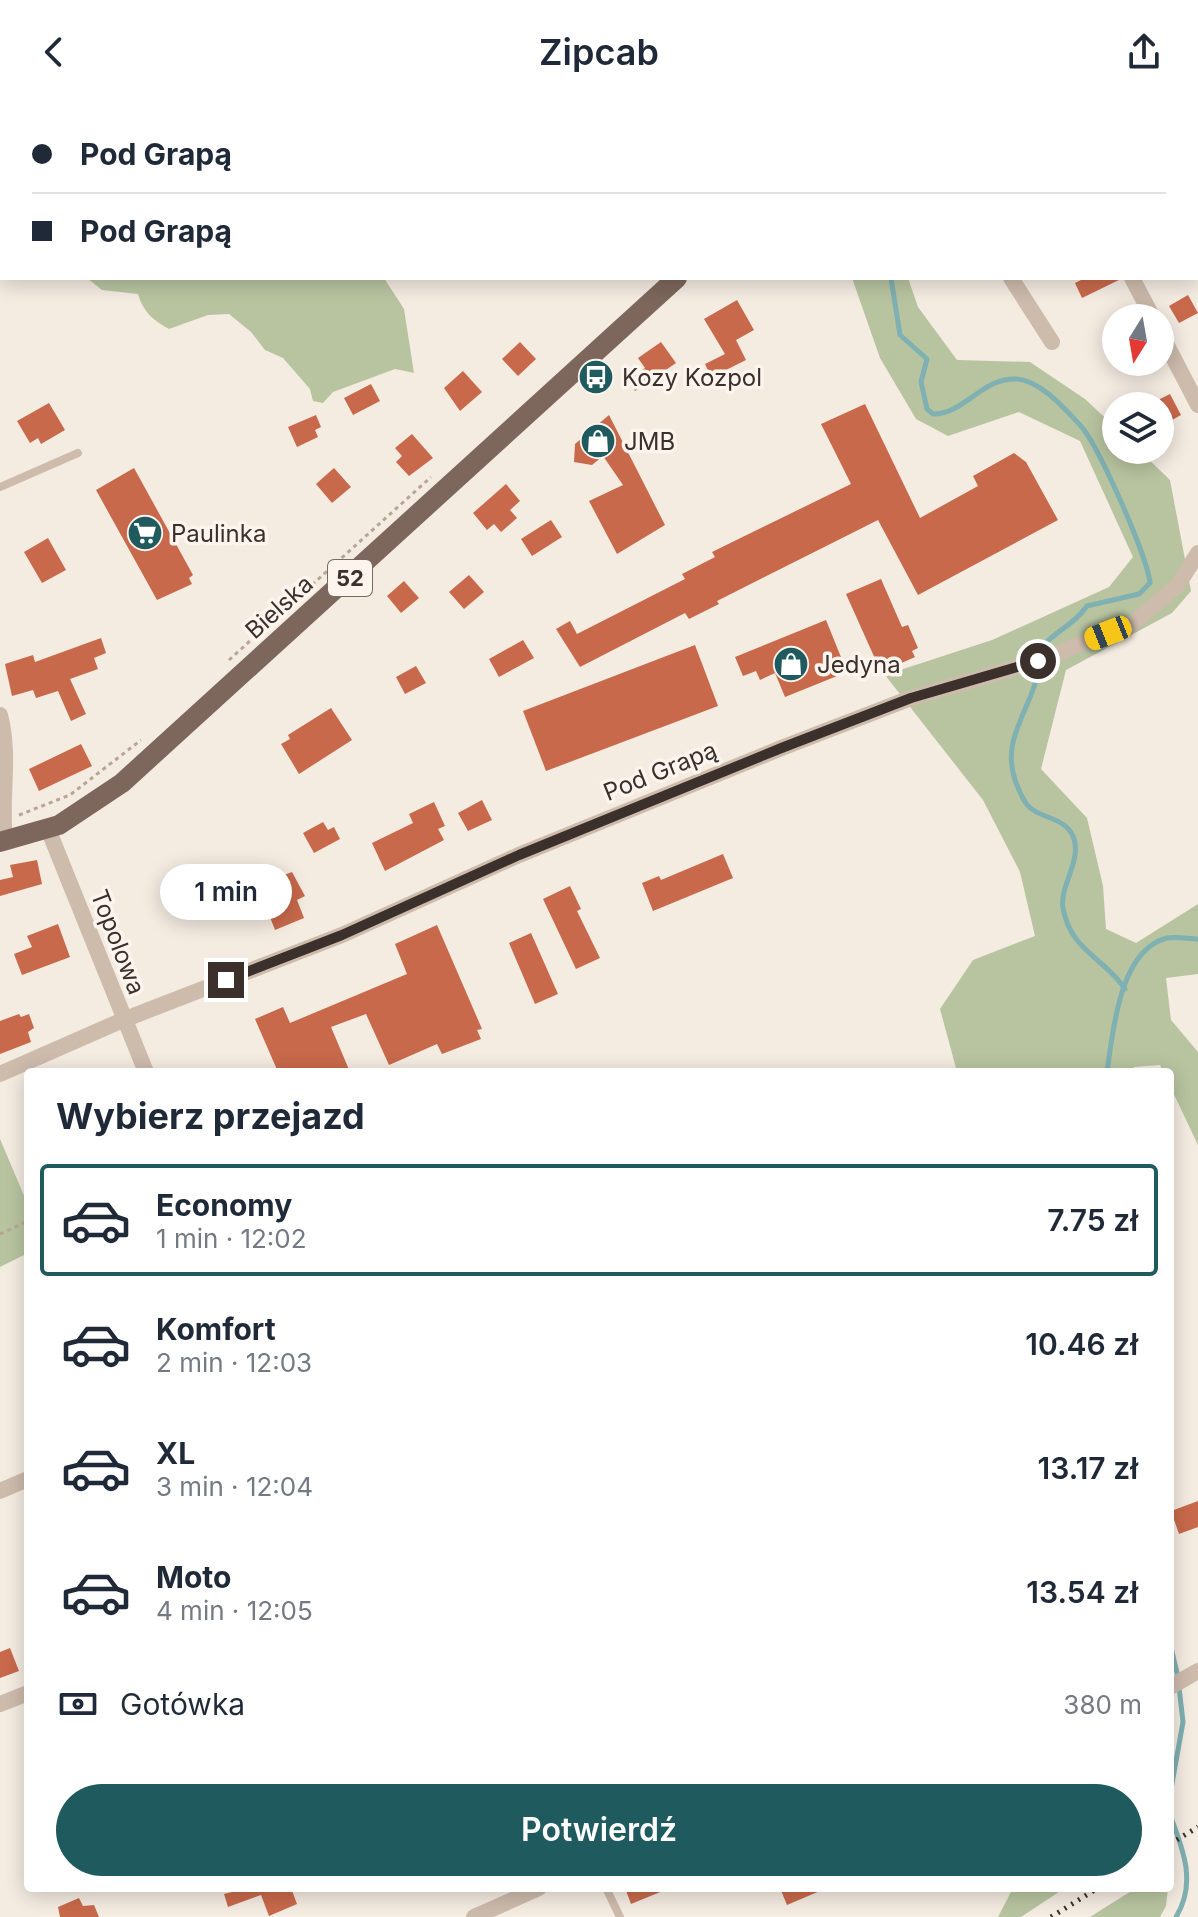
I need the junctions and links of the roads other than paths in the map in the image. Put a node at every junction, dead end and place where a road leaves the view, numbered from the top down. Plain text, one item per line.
1 (675, 280) edge
2 (1012, 280) edge
3 (1133, 280) edge
4 (1146, 304) edge
5 (1052, 342) dead end
6 (1174, 359) edge
7 (1198, 405) edge
8 (78, 453) dead end
9 (0, 487) edge
10 (1198, 553) edge
11 (0, 715) edge
12 (48, 829) junction
13 (3, 834) edge
14 (123, 1020) junction
15 (144, 1068) edge
16 (0, 1074) edge
17 (24, 1481) edge
18 (0, 1491) edge
19 (1198, 1671) edge
20 (1174, 1685) edge
21 (24, 1695) edge
22 (0, 1704) edge
23 (530, 1892) edge
24 (608, 1892) edge
25 (474, 1917) edge
26 (620, 1917) edge

1 - 12 main road, Bielska / 52
2 - 5 street
3 - 4 street
6 - 7 street
8 - 9 lane
10 - 14 street, Pod Grapą
11 - 13 street
12 - 13 main road, Bielska / 52
12 - 14 street, Topolowa
14 - 15 street, Topolowa
14 - 16 street, Pod Grapą
17 - 18 street
19 - 20 street
21 - 22 street
23 - 25 street
24 - 26 lane

